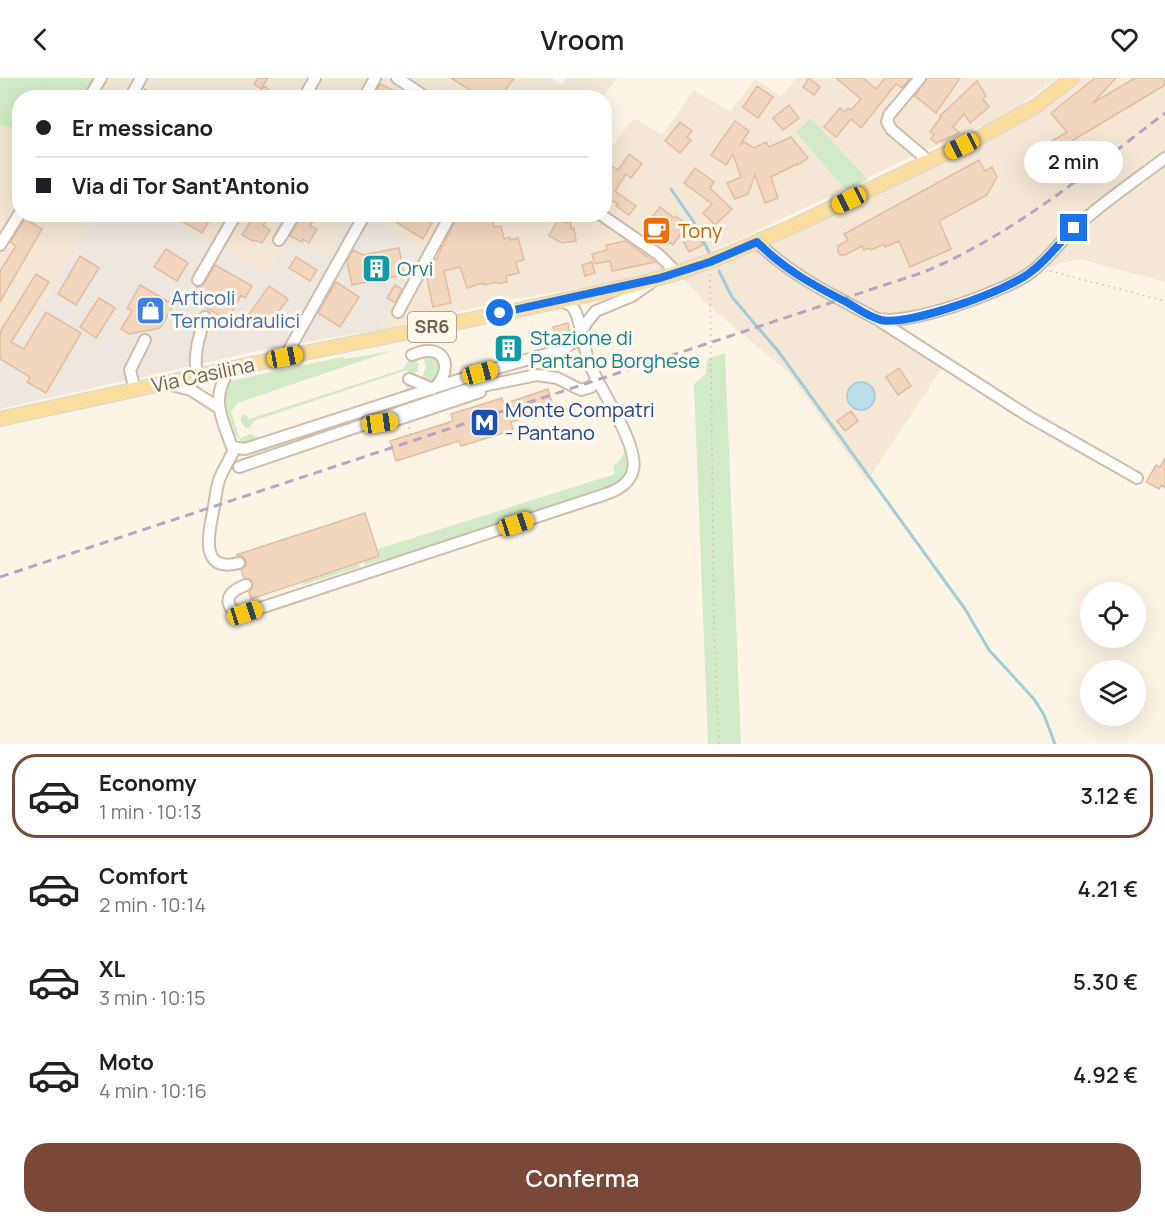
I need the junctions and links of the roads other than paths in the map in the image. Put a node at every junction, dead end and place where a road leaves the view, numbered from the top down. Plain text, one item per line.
1 (920, 78) edge
2 (1072, 78) edge
3 (400, 79) edge
4 (416, 90) edge
5 (1165, 159) edge
6 (930, 162) junction
7 (14, 222) edge
8 (231, 222) edge
9 (290, 222) edge
10 (361, 222) edge
11 (447, 222) edge
12 (612, 222) edge
13 (279, 240) dead end
14 (757, 242) junction
15 (0, 245) edge
16 (677, 273) junction
17 (198, 280) dead end
18 (655, 280) junction
19 (561, 300) junction
20 (398, 312) dead end
21 (205, 317) dead end
22 (875, 318) junction
23 (582, 332) junction
24 (145, 340) dead end
25 (412, 355) dead end
26 (285, 357) junction
27 (231, 369) junction
28 (196, 376) junction
29 (409, 379) dead end
30 (597, 380) junction
31 (164, 383) junction
32 (433, 389) junction
33 (135, 390) junction
34 (219, 408) junction
35 (0, 419) edge
36 (234, 450) dead end
37 (239, 468) dead end
38 (1137, 478) dead end
39 (239, 563) dead end
40 (246, 585) dead end

1 - 6 street
2 - 6 main road, Via Casilina / SR6
3 - 4 street
5 - 22 street
6 - 14 main road, Via Casilina / SR6
7 - 15 street
8 - 17 street
9 - 13 street
10 - 26 street
11 - 20 street
12 - 16 street
14 - 16 main road, Via Casilina / SR6
14 - 22 street
16 - 18 main road, Via Casilina / SR6
18 - 19 main road, Via Casilina / SR6
18 - 23 street
19 - 23 street
19 - 26 main road, Via Casilina / SR6
21 - 28 street
22 - 38 street
23 - 30 street
23 - 32 street
24 - 33 street
25 - 32 street
26 - 27 main road, Via Casilina / SR6
27 - 28 main road, Via Casilina / SR6
27 - 34 street
28 - 31 main road, Via Casilina / SR6
29 - 32 street
30 - 37 street
30 - 40 street
31 - 33 main road, Via Casilina / SR6
31 - 34 street
32 - 34 street
33 - 35 main road, Via Casilina / SR6
36 - 39 street

